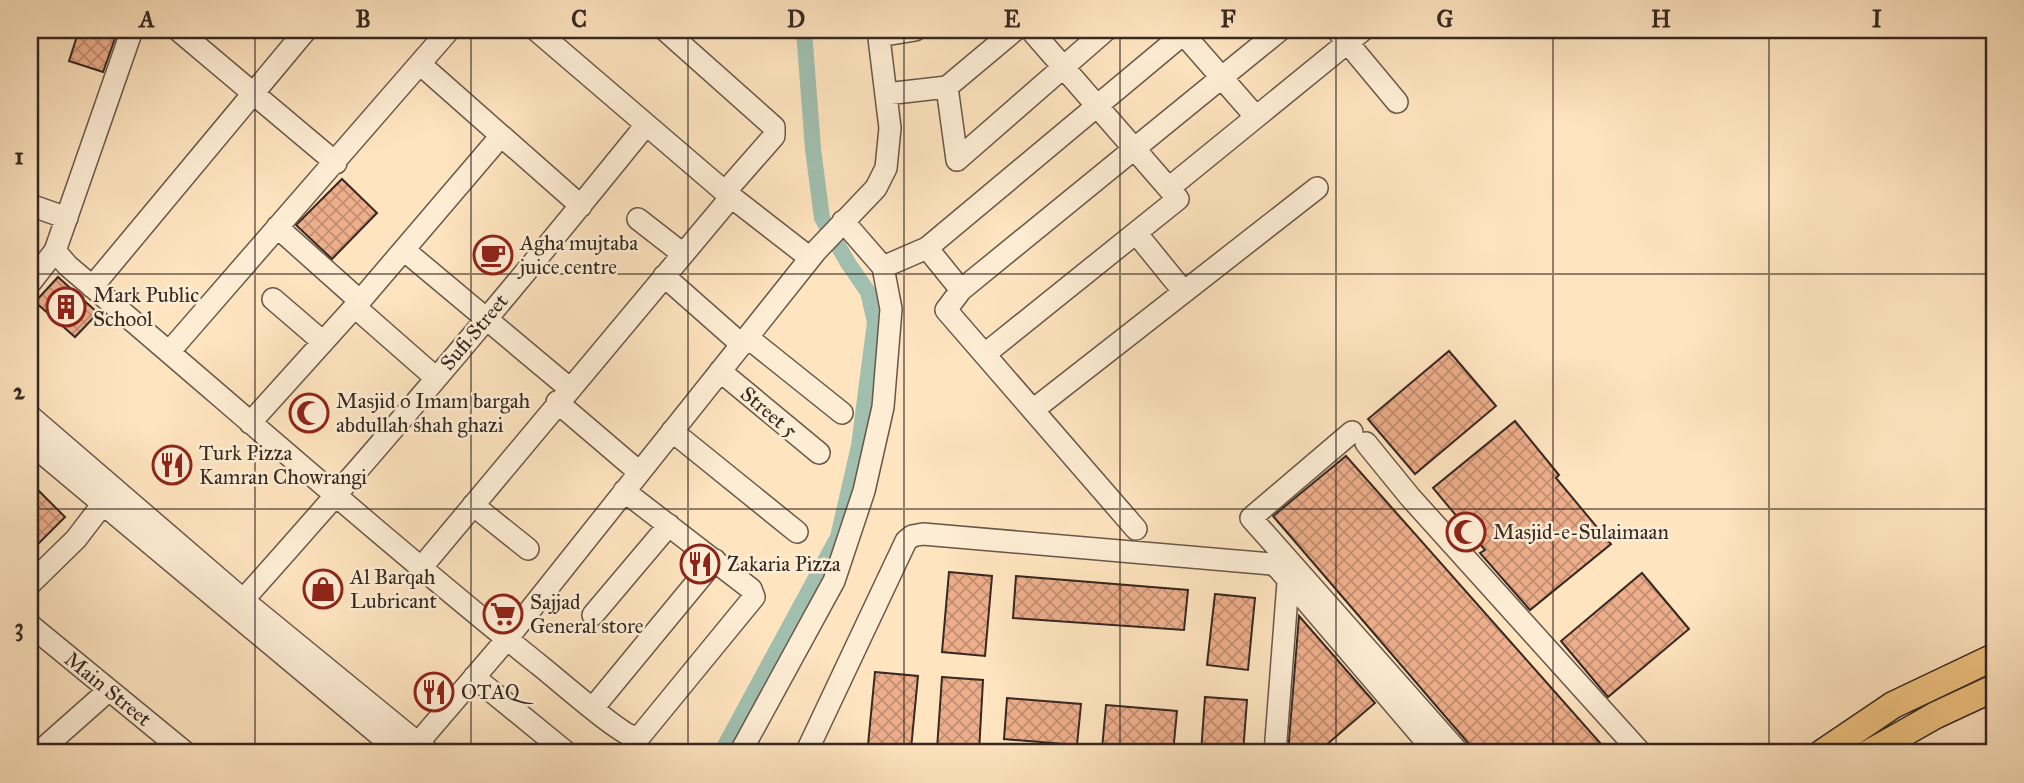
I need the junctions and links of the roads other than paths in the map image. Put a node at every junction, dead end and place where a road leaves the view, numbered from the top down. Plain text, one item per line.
1 (132, 30) edge
2 (178, 30) edge
3 (306, 30) edge
4 (449, 30) edge
5 (665, 30) edge
6 (915, 30) edge
7 (1015, 30) edge
8 (1031, 30) edge
9 (1106, 30) edge
10 (1280, 30) edge
11 (1184, 31) edge
12 (542, 32) edge
13 (878, 33) edge
14 (1350, 34) edge
15 (421, 64) junction
16 (1063, 66) junction
17 (1222, 79) junction
18 (947, 87) junction
19 (254, 91) junction
20 (886, 94) junction
21 (1397, 102) dead end
22 (1097, 106) junction
23 (1256, 117) junction
24 (646, 125) junction
25 (500, 137) junction
26 (1134, 150) junction
27 (336, 163) junction
28 (1169, 188) junction
29 (1317, 188) dead end
30 (728, 195) junction
31 (30, 205) edge
32 (581, 206) junction
33 (67, 218) junction
34 (638, 219) dead end
35 (840, 224) junction
36 (277, 227) junction
37 (1136, 233) junction
38 (927, 248) junction
39 (404, 250) junction
40 (55, 251) junction
41 (683, 254) junction
42 (813, 254) junction
43 (883, 267) junction
44 (664, 276) junction
45 (30, 284) edge
46 (92, 287) junction
47 (961, 290) junction
48 (1184, 292) junction
49 (274, 299) dead end
50 (358, 304) junction
51 (485, 320) junction
52 (744, 340) junction
53 (323, 342) junction
54 (169, 352) junction
55 (985, 354) junction
56 (720, 371) junction
57 (436, 377) junction
58 (563, 395) junction
59 (1033, 410) junction
60 (842, 413) dead end
61 (30, 416) edge
62 (250, 423) junction
63 (672, 431) junction
64 (30, 443) edge
65 (819, 453) dead end
66 (639, 472) junction
67 (624, 491) junction
68 (336, 496) junction
69 (103, 505) junction
70 (473, 505) junction
71 (669, 525) junction
72 (1136, 529) dead end
73 (797, 532) dead end
74 (528, 549) dead end
75 (715, 561) junction
76 (421, 568) junction
77 (1288, 582) junction
78 (30, 584) edge
79 (243, 600) junction
80 (593, 615) dead end
81 (30, 625) edge
82 (507, 639) junction
83 (1994, 657) edge
84 (474, 677) junction
85 (1994, 688) edge
86 (108, 691) junction
87 (593, 708) junction
88 (417, 750) edge
89 (38, 753) edge
90 (186, 753) edge
91 (567, 753) edge
92 (740, 753) edge
93 (806, 753) edge
94 (1275, 753) edge
95 (1436, 753) edge
96 (1459, 753) edge
97 (1641, 753) edge
98 (1822, 753) edge
99 (1869, 753) edge

1 - 33 street
2 - 19 street
3 - 19 street
4 - 15 street
5 - 30 street
6 - 13 street
7 - 18 street
8 - 16 street
9 - 16 street
10 - 17 street
11 - 17 street
11 - 22 street
12 - 24 street
13 - 20 street
14 - 21 street
14 - 23 street
15 - 25 street
15 - 27 street
16 - 18 street
16 - 22 street
17 - 23 street
17 - 26 street
18 - 20 street
19 - 27 street
19 - 46 street
20 - 35 street
22 - 26 street
22 - 38 street
23 - 28 street
24 - 30 street
24 - 32 street, Sufi Street
25 - 32 street
25 - 39 street
26 - 28 street
26 - 47 street
27 - 36 street
28 - 37 street
29 - 48 street
30 - 41 street
30 - 42 street
31 - 33 street
32 - 51 street, Sufi Street
33 - 40 street
34 - 41 street
35 - 42 street
35 - 43 street
36 - 50 street
36 - 54 street
37 - 48 street
37 - 55 street
38 - 43 street
38 - 47 street
39 - 50 street
39 - 51 street
40 - 45 street
40 - 46 street
41 - 44 street
42 - 52 street
43 - 92 street
44 - 52 street
44 - 58 street
46 - 54 street
47 - 55 street
48 - 59 street
49 - 53 street
50 - 53 street
50 - 57 street
51 - 57 street, Sufi Street
51 - 58 street
52 - 56 street
52 - 60 street
53 - 62 street
54 - 62 street
55 - 59 street
56 - 63 street
56 - 65 street, Street 5
57 - 68 street, Sufi Street
58 - 66 street
58 - 70 street
59 - 72 street
61 - 79 street
62 - 68 street
63 - 66 street
63 - 73 street
64 - 69 street
66 - 67 street
67 - 71 street
67 - 82 street
68 - 76 street
68 - 79 street, Sufi Street
69 - 78 street
69 - 88 street
70 - 74 street
70 - 76 street
71 - 75 street
71 - 80 street
75 - 87 street
75 - 87 street
76 - 82 street
77 - 93 street
77 - 94 street
77 - 95 street
79 - 88 street
81 - 86 street, Main Street
82 - 84 street
82 - 87 street
83 - 98 main road
84 - 88 street
84 - 91 street
85 - 99 main road
86 - 89 street
86 - 90 street, Main Street
96 - 97 street

